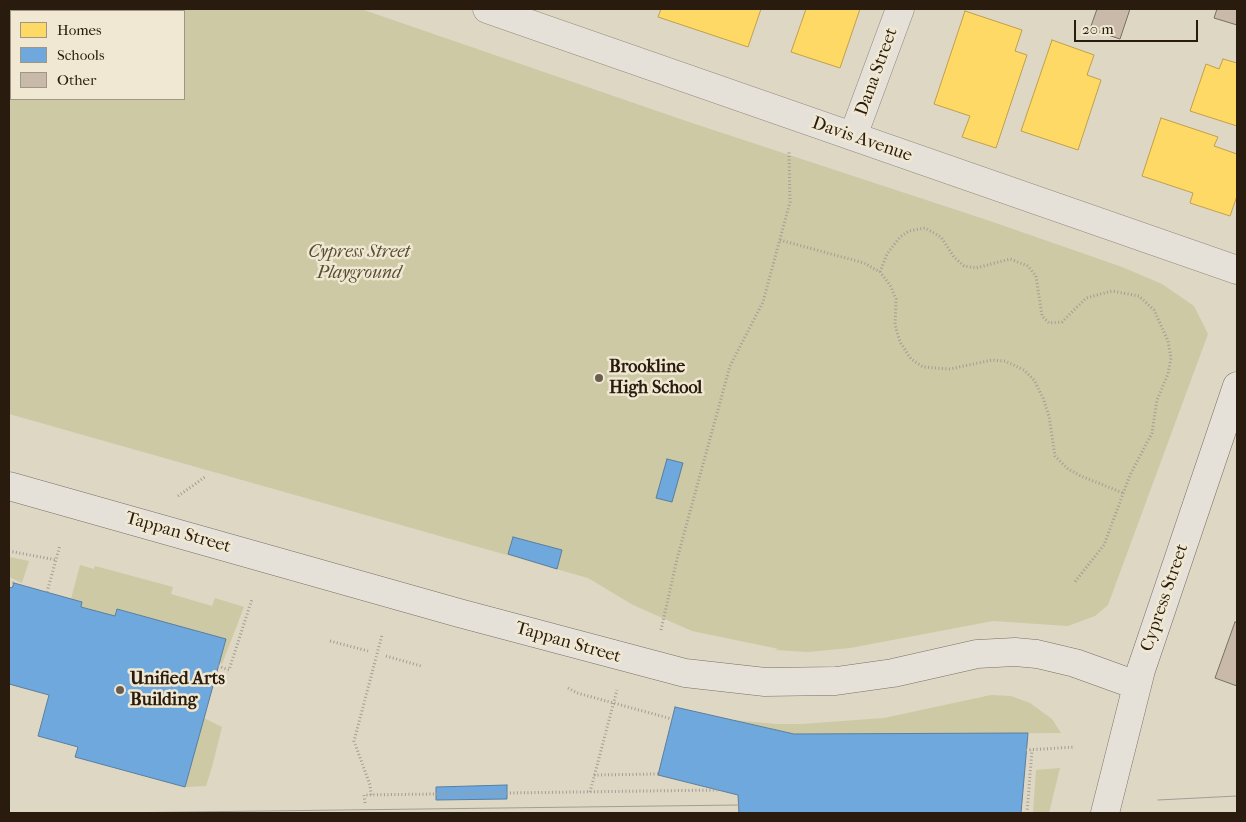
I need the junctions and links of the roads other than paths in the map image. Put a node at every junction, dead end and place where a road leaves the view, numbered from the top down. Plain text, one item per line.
1 (487, 9) edge
2 (900, 9) edge
3 (853, 136) junction
4 (1237, 270) edge
5 (1237, 386) edge
6 (9, 486) edge
7 (1136, 685) junction
8 (1105, 813) edge

1 - 3 street, Davis Avenue
2 - 3 street, Dana Street
3 - 4 street, Davis Avenue
5 - 7 street, Cypress Street
6 - 7 street, Tappan Street
7 - 8 street, Cypress Street

